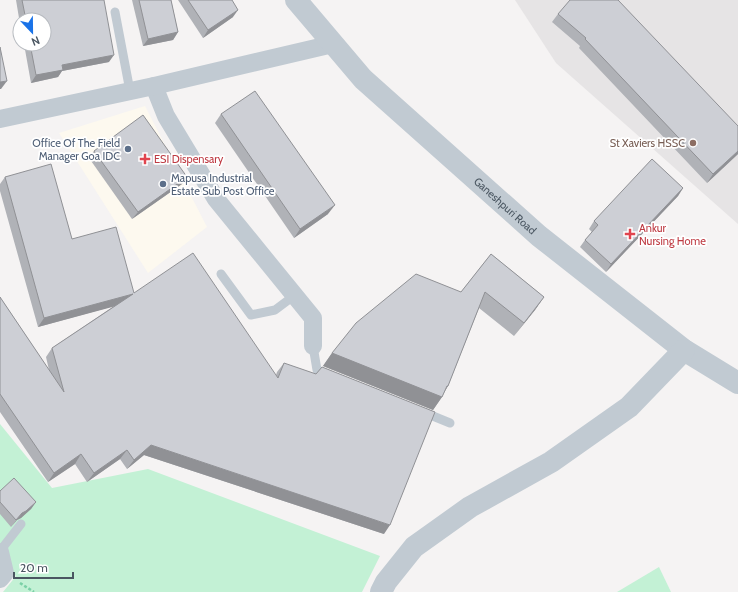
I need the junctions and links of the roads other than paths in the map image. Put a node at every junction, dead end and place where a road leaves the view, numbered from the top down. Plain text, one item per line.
1 (296, 0) edge
2 (115, 12) dead end
3 (334, 44) junction
4 (154, 86) junction
5 (130, 91) junction
6 (0, 119) edge
7 (221, 274) dead end
8 (295, 295) junction
9 (313, 346) joint
10 (684, 350) junction
11 (340, 379) edge
12 (738, 383) edge
13 (413, 408) edge
14 (450, 423) dead end
15 (21, 524) edge
16 (0, 552) edge
17 (0, 579) edge
18 (381, 592) edge

1 - 3 street, Ganeshpuri Road
2 - 5 lane
3 - 4 street
3 - 10 street, Ganeshpuri Road
4 - 5 street
4 - 8 street
5 - 6 street
7 - 8 lane
8 - 9 street
9 - 11 lane
10 - 12 street, Ganeshpuri Road
10 - 18 street
13 - 14 lane
15 - 16 lane
16 - 17 street

